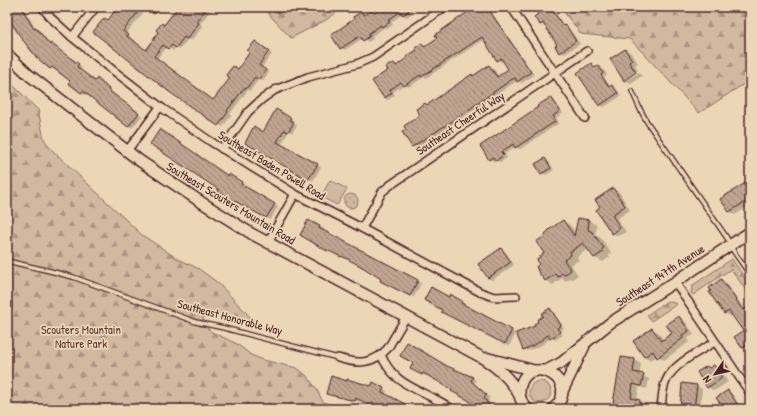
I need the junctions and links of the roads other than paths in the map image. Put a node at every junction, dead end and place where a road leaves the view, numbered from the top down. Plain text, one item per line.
1 (42, 7) edge
2 (96, 7) edge
3 (157, 7) edge
4 (445, 7) edge
5 (511, 7) edge
6 (154, 11) dead end
7 (72, 37) junction
8 (587, 51) dead end
9 (7, 54) edge
10 (555, 72) junction
11 (632, 91) dead end
12 (160, 107) junction
13 (585, 118) dead end
14 (222, 149) junction
15 (127, 151) junction
16 (295, 194) junction
17 (362, 228) junction
18 (750, 232) edge
19 (268, 242) junction
20 (730, 244) junction
21 (7, 261) edge
22 (750, 275) edge
23 (675, 282) junction
24 (516, 296) dead end
25 (406, 317) junction
26 (715, 342) junction
27 (586, 343) junction
28 (381, 355) junction
29 (481, 357) junction
30 (338, 358) joint
31 (540, 371) junction
32 (562, 392) junction
33 (750, 393) edge
34 (521, 402) edge
35 (451, 409) edge
36 (528, 409) edge
37 (553, 409) edge
38 (661, 409) edge

1 - 7 street, Southeast Baden Powell Road
2 - 7 street
3 - 6 lane
4 - 14 street
5 - 10 street
7 - 12 street, Southeast Baden Powell Road
8 - 10 street, Southeast Cheerful Way
9 - 15 street, Southeast Scouters Mountain Road
10 - 13 street
10 - 17 street, Southeast Cheerful Way
11 - 20 lane
12 - 14 street, Southeast Baden Powell Road
12 - 15 street
14 - 16 street, Southeast Baden Powell Road
15 - 19 street, Southeast Scouters Mountain Road
16 - 17 street, Southeast Baden Powell Road
16 - 19 street
17 - 24 street, Southeast Baden Powell Road
18 - 20 street, Southeast 147th Avenue
19 - 25 street, Southeast Scouters Mountain Road
20 - 22 lane
20 - 23 street, Southeast 147th Avenue
21 - 30 lane, Southeast Honorable Way
23 - 26 street
23 - 27 street, Southeast 147th Avenue
25 - 28 street, Southeast Honorable Way
25 - 29 street, Southeast Scouters Mountain Road
26 - 33 street
26 - 38 street
27 - 31 street, Southeast 147th Avenue
27 - 32 street, Southeast 147th Avenue
28 - 30 street, Southeast Honorable Way
28 - 35 street
29 - 31 street, Southeast Scouters Mountain Road
29 - 34 street, Southeast Scouters Mountain Road
31 - 32 street
31 - 34 street, Southeast 147th Avenue
32 - 37 street, Southeast 147th Avenue
34 - 36 street, Southeast Scouters Mountain Road

